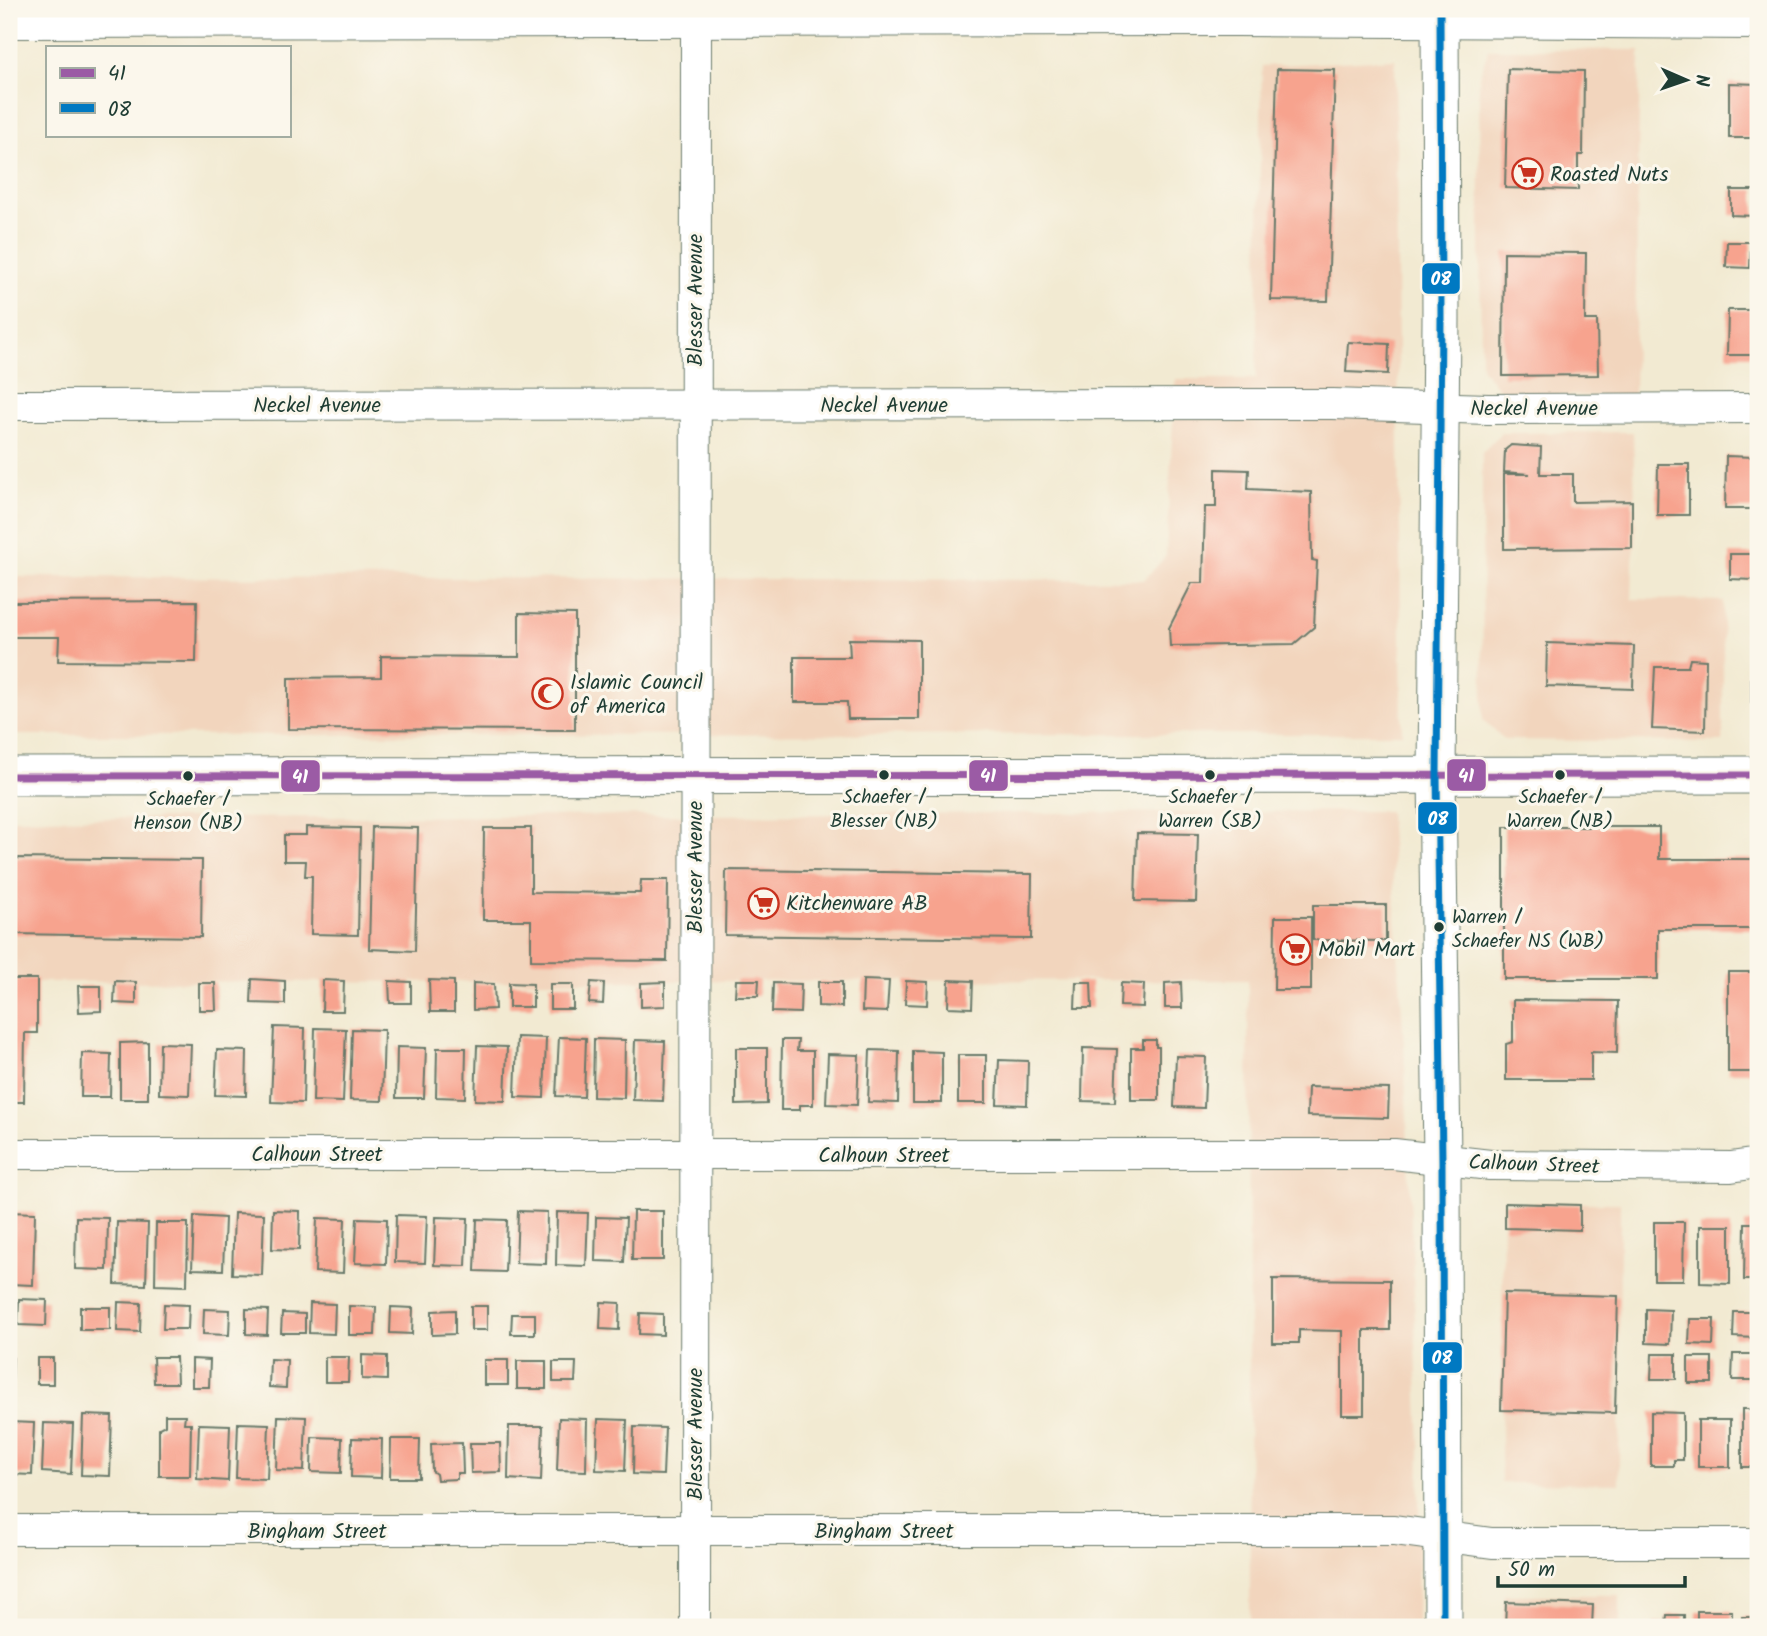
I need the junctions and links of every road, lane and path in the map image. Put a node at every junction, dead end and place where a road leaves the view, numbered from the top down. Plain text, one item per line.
1 (1439, 16) edge
2 (696, 22) junction
3 (9, 23) edge
4 (1758, 24) edge
5 (9, 405) edge
6 (695, 405) junction
7 (1438, 407) junction
8 (1758, 408) edge
9 (695, 775) junction
10 (1437, 775) junction
11 (1758, 775) edge
12 (9, 776) edge
13 (9, 1154) edge
14 (695, 1155) junction
15 (1442, 1160) junction
16 (1758, 1163) edge
17 (9, 1530) edge
18 (695, 1531) junction
19 (1443, 1535) junction
20 (1758, 1543) edge
21 (695, 1627) edge
22 (1443, 1627) edge

1 - 2 street
1 - 4 street
1 - 7 main road
2 - 3 street
2 - 6 street, Blesser Avenue
5 - 6 street, Neckel Avenue
6 - 7 street, Neckel Avenue
6 - 9 street, Blesser Avenue
7 - 8 street, Neckel Avenue
7 - 10 main road
9 - 10 main road
9 - 12 main road
9 - 14 street, Blesser Avenue
10 - 11 main road
10 - 15 main road
13 - 14 street, Calhoun Street
14 - 15 street, Calhoun Street
14 - 18 street, Blesser Avenue
15 - 16 street, Calhoun Street
15 - 19 main road
17 - 18 street, Bingham Street
18 - 19 street, Bingham Street
18 - 21 street, Blesser Avenue
19 - 20 street, Bingham Street
19 - 22 main road

